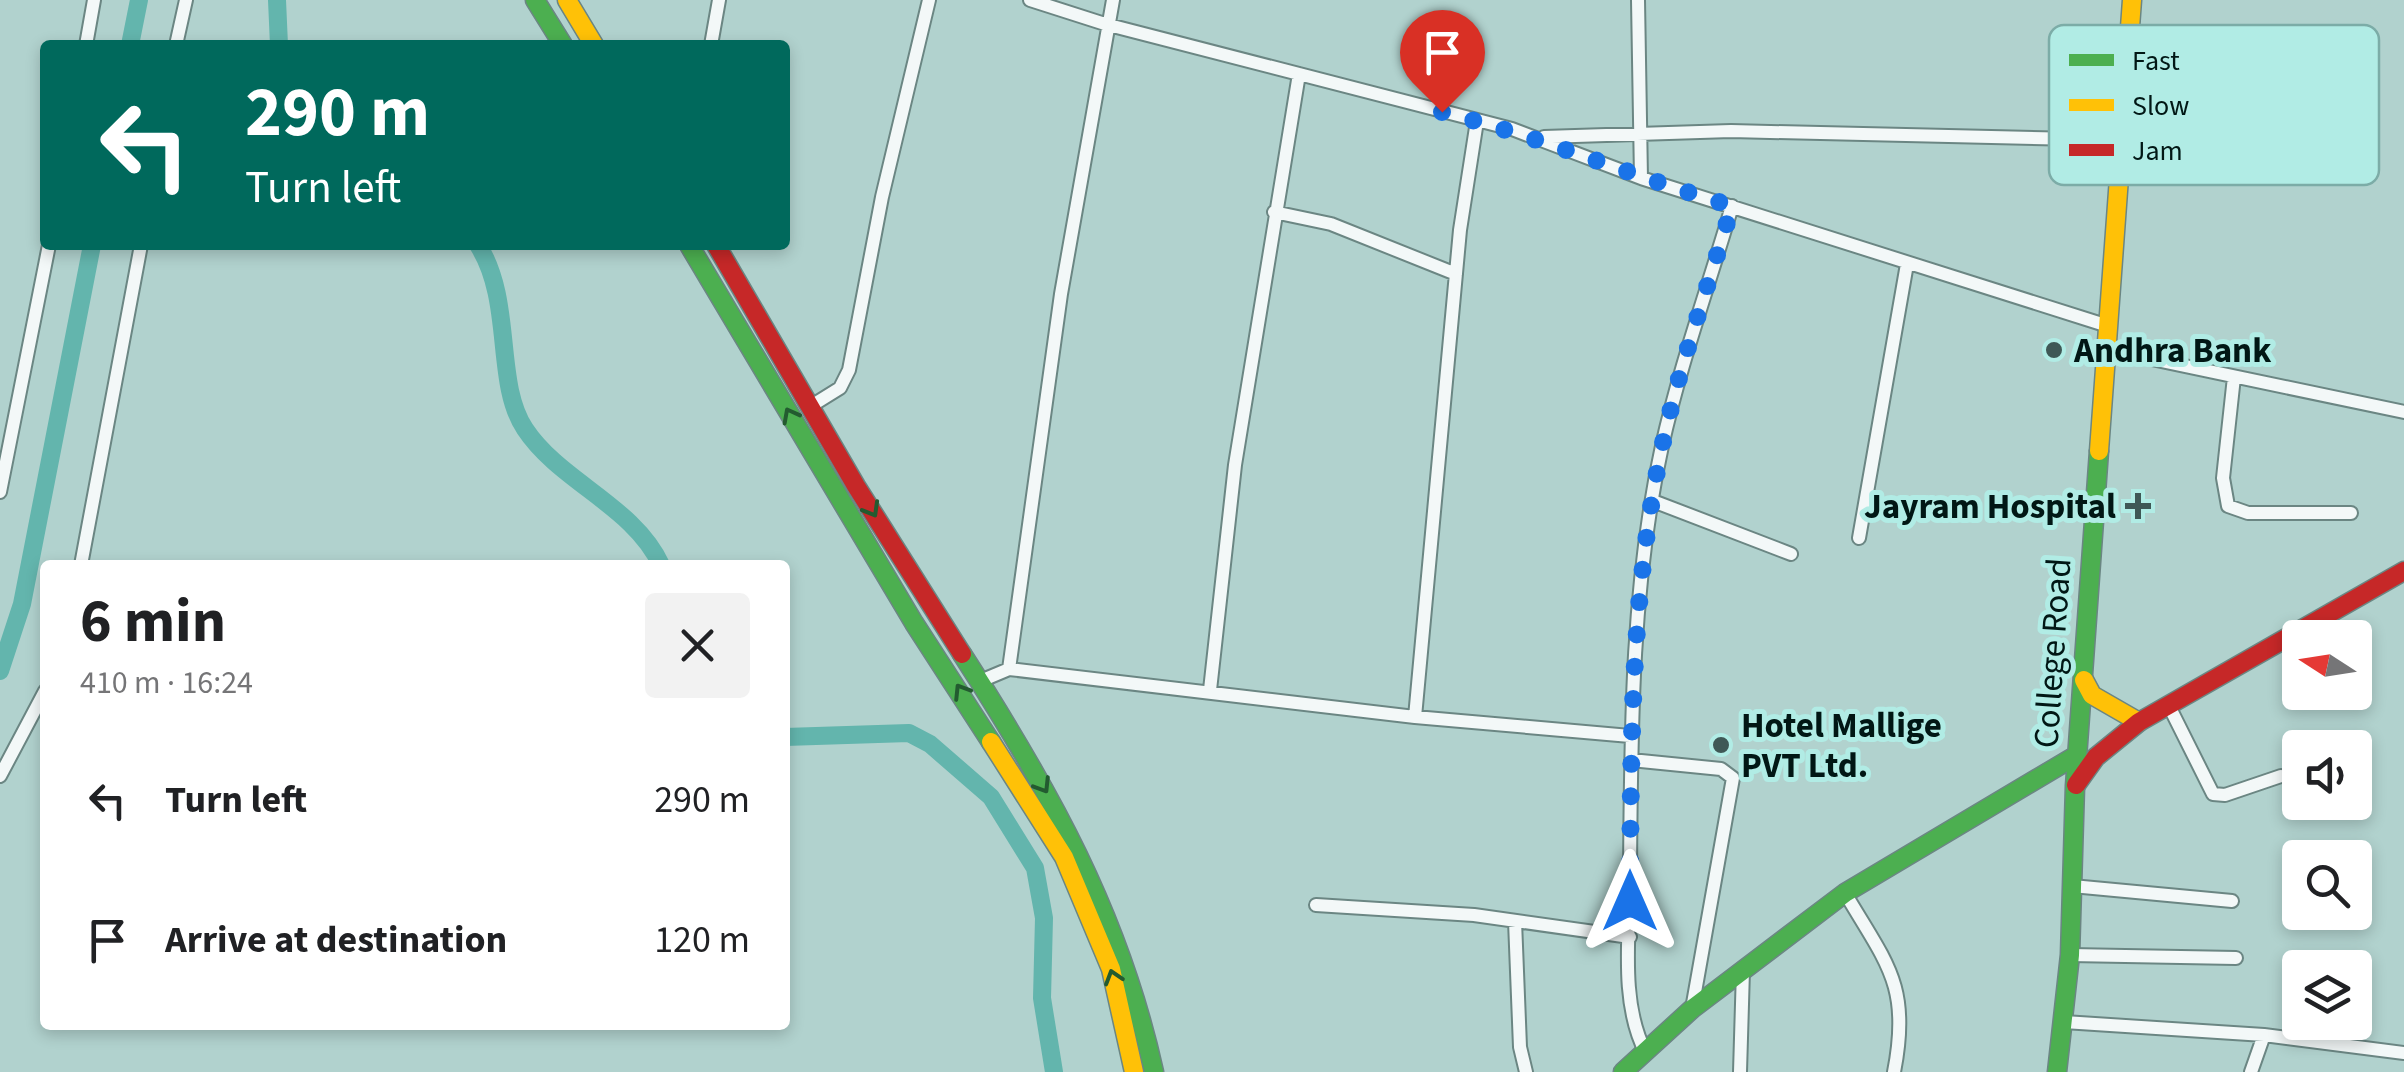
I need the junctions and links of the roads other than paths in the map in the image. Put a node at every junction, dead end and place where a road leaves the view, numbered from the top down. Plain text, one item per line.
1 (94, 0) edge
2 (186, 0) edge
3 (534, 0) edge
4 (567, 0) edge
5 (720, 0) edge
6 (929, 0) edge
7 (1030, 0) edge
8 (1112, 0) edge
9 (1638, 0) edge
10 (2132, 0) edge
11 (1105, 24) junction
12 (2130, 25) edge
13 (87, 40) edge
14 (177, 40) edge
15 (560, 40) edge
16 (591, 40) edge
17 (712, 40) edge
18 (1299, 74) junction
19 (1478, 121) junction
20 (1640, 134) junction
21 (1535, 138) junction
22 (2049, 138) edge
23 (1641, 178) junction
24 (2118, 185) edge
25 (1732, 206) junction
26 (1274, 212) junction
27 (48, 250) edge
28 (139, 250) edge
29 (692, 250) edge
30 (719, 250) edge
31 (1907, 264) junction
32 (1456, 274) junction
33 (2105, 325) junction
34 (2104, 350) junction
35 (2234, 377) junction
36 (811, 406) junction
37 (2404, 412) edge
38 (0, 492) edge
39 (1653, 501) junction
40 (2350, 513) dead end
41 (1859, 538) dead end
42 (1791, 554) dead end
43 (81, 560) edge
44 (2404, 572) edge
45 (1009, 669) junction
46 (2084, 680) junction
47 (978, 682) junction
48 (1210, 690) junction
49 (40, 700) edge
50 (2168, 704) junction
51 (1415, 717) junction
52 (2139, 722) junction
53 (1630, 736) junction
54 (2077, 755) junction
55 (1631, 760) junction
56 (0, 776) edge
57 (2281, 776) dead end
58 (2075, 786) junction
59 (2072, 886) junction
60 (1845, 893) junction
61 (2232, 901) dead end
62 (1316, 905) dead end
63 (1515, 921) junction
64 (1630, 937) junction
65 (2070, 955) junction
66 (2236, 958) dead end
67 (1743, 970) junction
68 (1692, 1009) junction
69 (2064, 1022) junction
70 (2264, 1035) junction
71 (2403, 1049) edge
72 (1646, 1054) junction
73 (1134, 1072) edge
74 (1154, 1072) edge
75 (1526, 1072) edge
76 (1623, 1072) edge
77 (1740, 1072) edge
78 (1894, 1072) edge
79 (2056, 1072) edge
80 (2251, 1072) edge

1 - 13 street
2 - 14 street
3 - 15 street
4 - 16 street
5 - 17 street
6 - 36 street
7 - 11 street
8 - 11 street
9 - 20 street
10 - 12 street, College Road
11 - 18 street
11 - 45 street
18 - 19 street
18 - 26 street
19 - 21 street
19 - 32 street
20 - 21 street
20 - 22 street
20 - 23 street
21 - 23 street
23 - 25 street
24 - 33 street, College Road
25 - 31 street
25 - 39 street
26 - 32 street
26 - 48 street
27 - 38 street
28 - 43 street
73 -> 29 street
30 - 36 street
31 - 33 street
31 - 41 street
32 - 51 street
33 - 34 street, College Road
34 - 35 street
34 - 46 street, College Road
35 - 37 street
35 - 40 street
36 -> 47 street
39 - 42 street
39 - 53 street
44 - 50 street
45 - 47 street
45 - 48 street
46 - 52 street
46 - 54 street, College Road
47 -> 74 street
48 - 51 street
49 - 56 street
50 - 52 street
50 - 57 street
51 - 53 street
52 - 58 street
53 - 55 street
54 - 58 street, College Road
54 - 60 street
55 - 64 street
55 - 68 street
58 - 59 street, College Road
59 - 61 street
59 - 65 street, College Road
60 - 67 street
60 - 78 street
62 - 63 street
63 - 64 street
63 - 75 street
64 - 72 street
65 - 66 street
65 - 69 street, College Road
67 - 68 street
67 - 77 street
68 - 72 street
69 - 70 street
69 - 79 street, College Road
70 - 71 street
70 - 80 street
72 - 76 street

